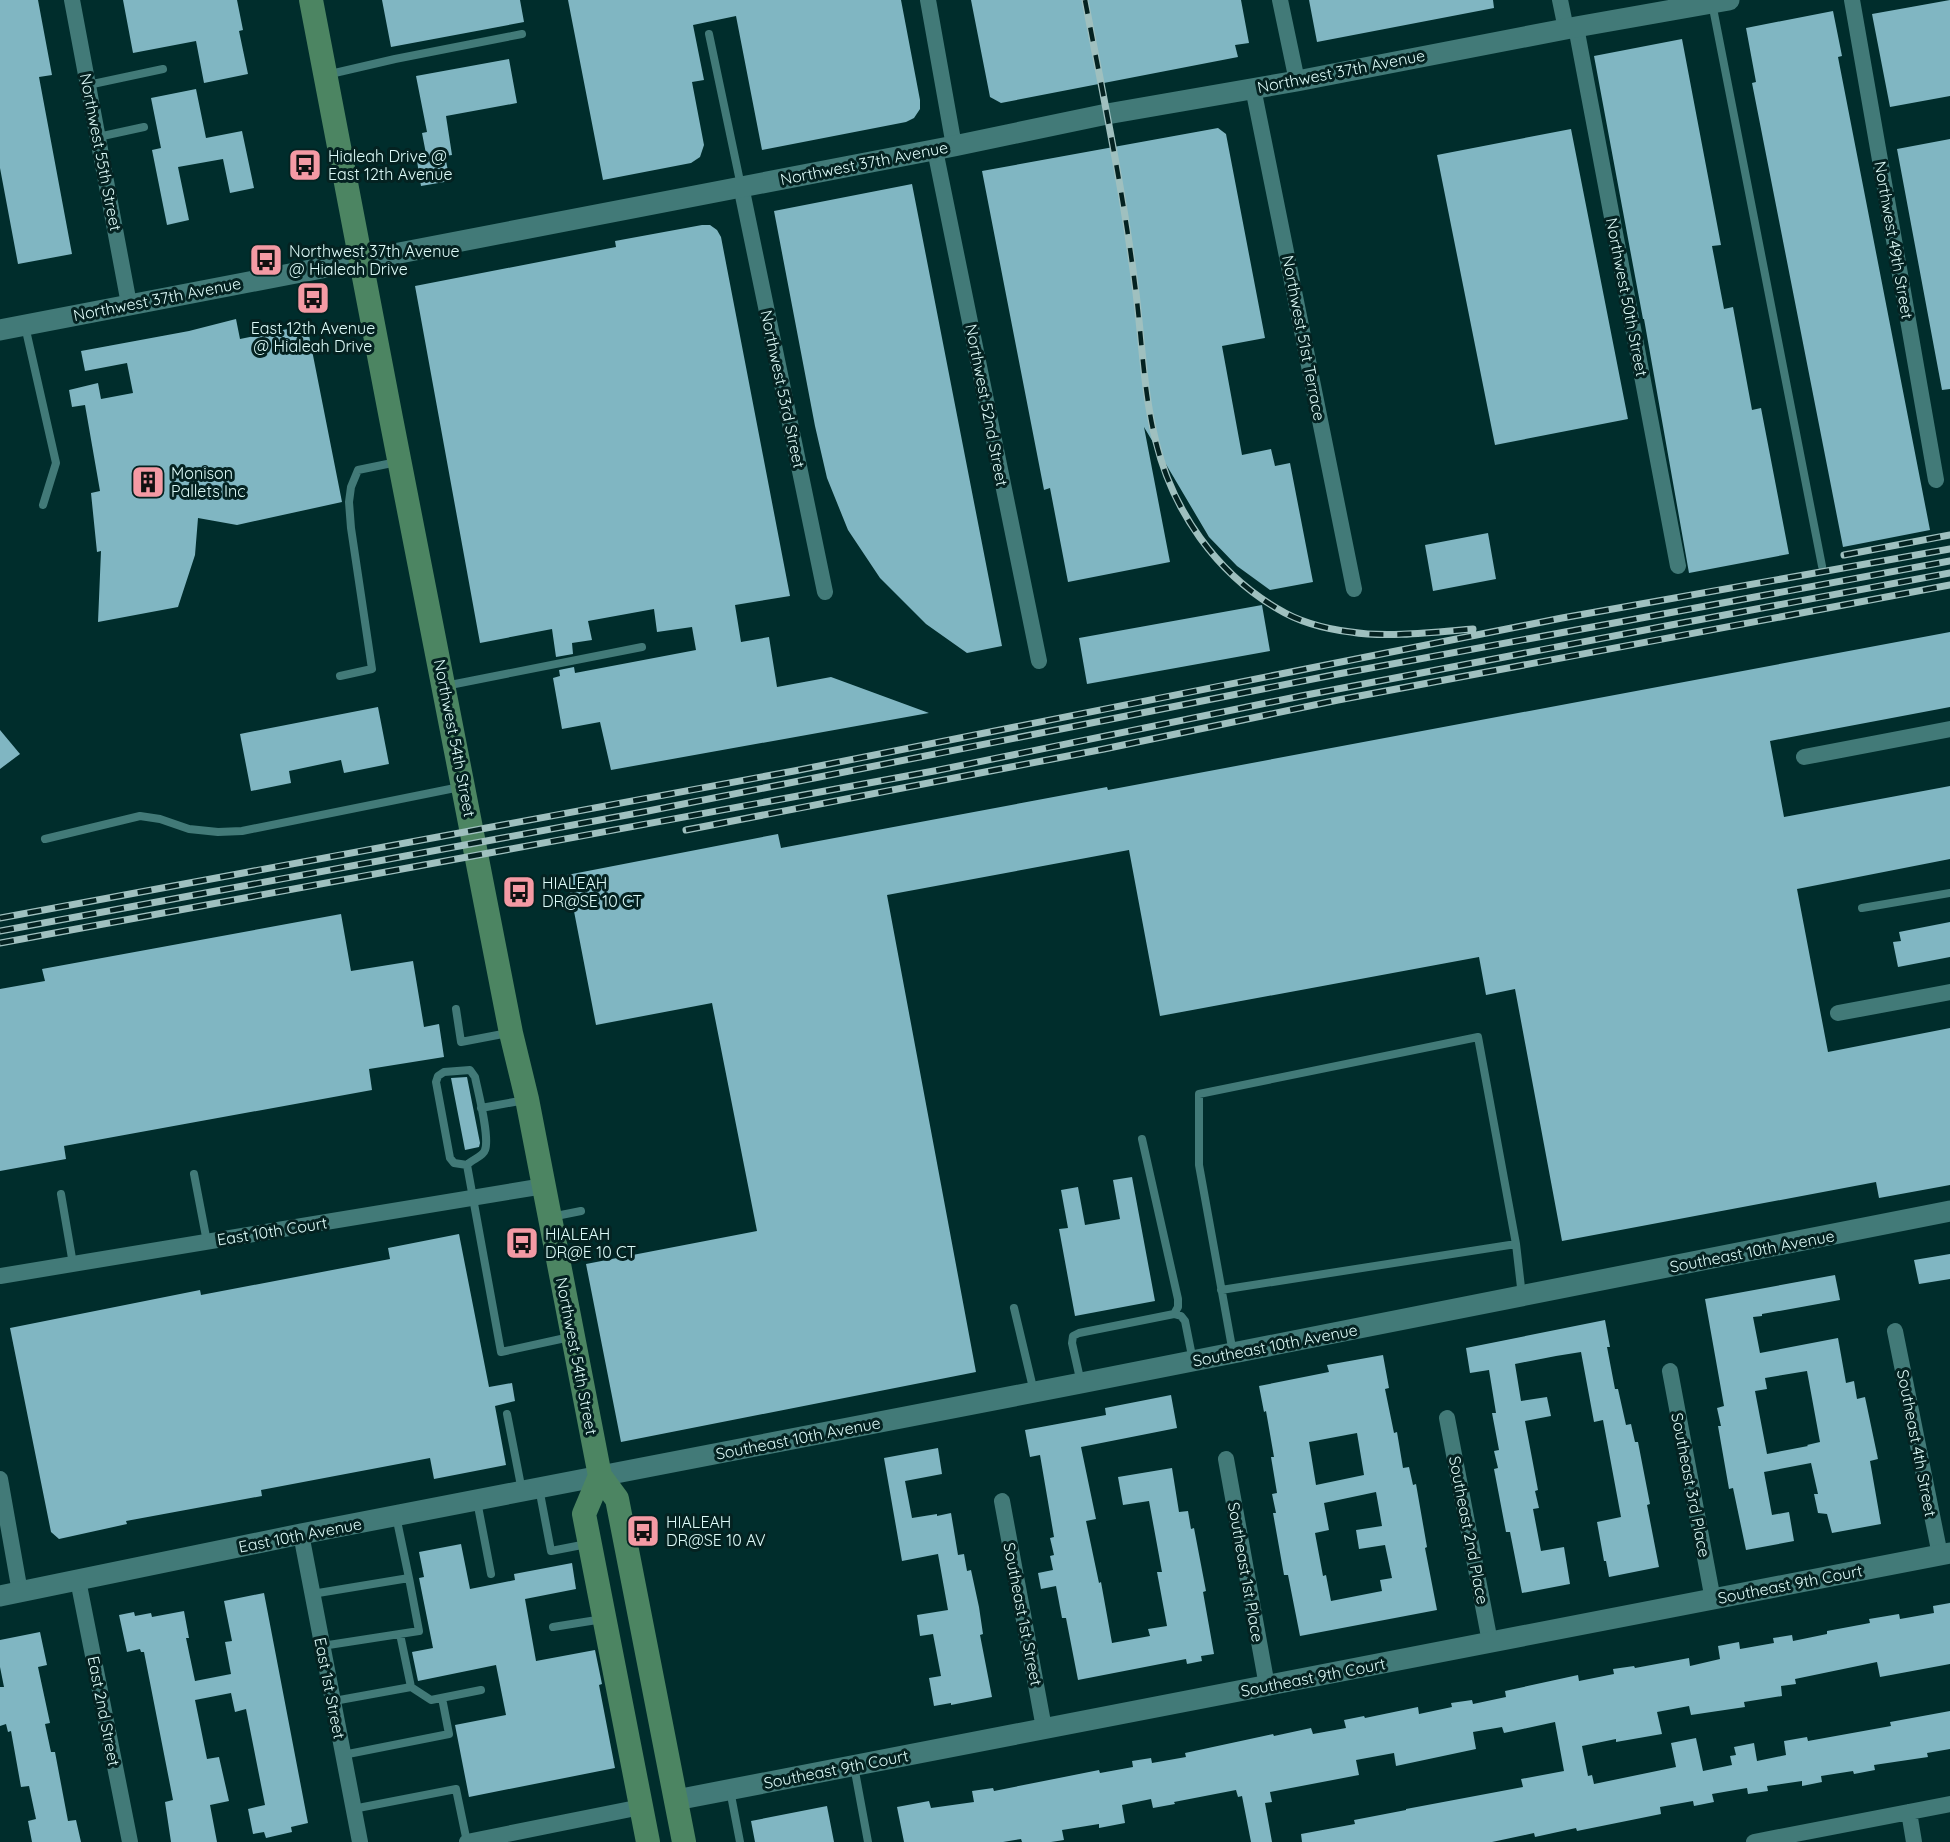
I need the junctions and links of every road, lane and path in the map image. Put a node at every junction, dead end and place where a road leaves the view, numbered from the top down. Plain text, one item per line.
1 (72, 0) edge
2 (311, 0) edge
3 (928, 0) edge
4 (1280, 0) edge
5 (1560, 0) edge
6 (1852, 0) edge
7 (1720, 2) edge
8 (1571, 28) junction
9 (522, 34) dead end
10 (709, 34) dead end
11 (163, 69) dead end
12 (325, 75) junction
13 (1297, 81) junction
14 (88, 85) junction
15 (1253, 88) junction
16 (144, 128) dead end
17 (98, 137) junction
18 (945, 148) junction
19 (741, 186) junction
20 (360, 261) junction
21 (129, 304) junction
22 (24, 325) junction
23 (0, 330) edge
24 (401, 462) junction
25 (1936, 480) dead end
26 (43, 505) dead end
27 (1678, 566) dead end
28 (1822, 566) dead end
29 (1354, 589) dead end
30 (825, 592) dead end
31 (642, 647) dead end
32 (1038, 661) dead end
33 (340, 676) dead end
34 (444, 686) junction
35 (1950, 729) edge
36 (1804, 757) dead end
37 (464, 786) junction
38 (45, 839) dead end
39 (1950, 893) edge
40 (1862, 908) dead end
41 (1950, 992) edge
42 (456, 1009) dead end
43 (1838, 1013) dead end
44 (511, 1033) junction
45 (528, 1099) junction
46 (481, 1108) junction
47 (1143, 1139) dead end
48 (467, 1165) junction
49 (194, 1174) dead end
50 (544, 1186) junction
51 (61, 1194) dead end
52 (473, 1198) junction
53 (580, 1211) dead end
54 (1950, 1212) edge
55 (550, 1217) junction
56 (207, 1242) junction
57 (1516, 1244) junction
58 (73, 1264) junction
59 (0, 1276) edge
60 (1221, 1290) junction
61 (1522, 1296) junction
62 (1014, 1308) dead end
63 (1174, 1314) junction
64 (1895, 1331) dead end
65 (573, 1336) junction
66 (1233, 1353) junction
67 (1193, 1361) junction
68 (1670, 1371) dead end
69 (1081, 1383) junction
70 (1034, 1392) junction
71 (507, 1414) dead end
72 (1447, 1418) dead end
73 (1226, 1459) dead end
74 (600, 1476) junction
75 (0, 1479) edge
76 (530, 1489) junction
77 (477, 1500) junction
78 (1002, 1501) dead end
79 (396, 1516) junction
80 (301, 1534) junction
81 (589, 1544) junction
82 (1945, 1554) edge
83 (491, 1574) dead end
84 (409, 1578) junction
85 (78, 1581) junction
86 (10, 1594) edge
87 (312, 1594) junction
88 (1713, 1599) junction
89 (603, 1619) junction
90 (553, 1627) dead end
91 (400, 1634) junction
92 (1490, 1642) junction
93 (322, 1646) junction
94 (1267, 1686) junction
95 (411, 1687) junction
96 (480, 1690) dead end
97 (442, 1698) junction
98 (334, 1701) junction
99 (1044, 1728) junction
100 (343, 1755) junction
101 (854, 1766) junction
102 (730, 1790) junction
103 (675, 1800) junction
104 (1950, 1804) edge
105 (641, 1807) junction
106 (353, 1809) junction
107 (1909, 1812) junction
108 (650, 1839) edge
109 (130, 1842) edge
110 (360, 1842) edge
111 (467, 1842) edge
112 (684, 1842) edge
113 (740, 1842) edge
114 (868, 1842) edge
115 (1754, 1842) edge
116 (1914, 1842) edge

1 - 14 street, Northwest 55th Street
2 - 12 main road, Northwest 54th Street
3 - 18 street, Northwest 52nd Street
4 - 13 street
5 - 8 street, Northwest 50th Street
6 - 25 street, Northwest 49th Street
7 - 8 street, Northwest 37th Avenue
7 - 28 lane
8 - 13 street, Northwest 37th Avenue
8 - 27 street, Northwest 50th Street
9 - 12 lane
10 - 19 lane
11 - 14 lane
12 - 20 main road, Northwest 54th Street
13 - 15 street, Northwest 37th Avenue
14 - 17 street, Northwest 55th Street
15 - 18 street, Northwest 37th Avenue
15 - 29 street, Northwest 51st Terrace
16 - 17 lane
17 - 21 street, Northwest 55th Street
18 - 19 street, Northwest 37th Avenue
18 - 32 street, Northwest 52nd Street
19 - 20 street, Northwest 37th Avenue
19 - 30 street, Northwest 53rd Street
20 - 21 street, Northwest 37th Avenue
20 - 24 main road, Northwest 54th Street
21 - 22 street, Northwest 37th Avenue
22 - 23 street, Northwest 37th Avenue
22 - 26 lane
24 - 33 lane
24 - 34 main road, Northwest 54th Street
31 - 34 lane
34 - 37 main road, Northwest 54th Street
35 - 36 street
37 - 38 lane
37 - 44 main road, Northwest 54th Street
39 - 40 lane
41 - 43 street
42 - 44 lane
44 - 45 main road, Northwest 54th Street
45 - 46 lane
45 - 50 main road, Northwest 54th Street
46 - 48 lane
46 - 48 lane
47 - 63 lane
48 - 52 lane
49 - 56 lane
50 - 52 street, East 10th Court
50 - 55 main road, Northwest 54th Street
51 - 58 lane
52 - 56 street, East 10th Court
52 - 65 lane
53 - 55 lane
54 - 61 street, Southeast 10th Avenue
55 - 65 main road, Northwest 54th Street
56 - 58 street, East 10th Court
57 - 60 lane
57 - 60 lane
57 - 61 lane
58 - 59 street, East 10th Court
60 - 66 lane
61 - 66 street, Southeast 10th Avenue
62 - 70 lane
63 - 67 lane
63 - 69 lane
64 - 82 street, Southeast 4th Street
65 - 74 main road, Northwest 54th Street
66 - 67 street, Southeast 10th Avenue
67 - 69 street, Southeast 10th Avenue
68 - 88 street, Southeast 3rd Place
69 - 70 street, Southeast 10th Avenue
70 - 74 street, Southeast 10th Avenue
71 - 76 lane
72 - 92 street, Southeast 2nd Place
73 - 94 street, Southeast 1st Place
74 - 76 street, East 10th Avenue
74 - 81 main road
74 - 103 main road, Northwest 54th Street
75 - 86 street
76 - 77 street, East 10th Avenue
76 - 81 lane
77 - 79 street, East 10th Avenue
77 - 83 lane
78 - 99 street, Southeast 1st Street
79 - 80 street, East 10th Avenue
79 - 84 lane
80 - 85 street, East 10th Avenue
80 - 87 street, East 1st Street
81 - 89 main road
82 - 88 street, Southeast 9th Court
84 - 87 lane
84 - 91 lane
85 - 86 street, East 10th Avenue
85 - 109 street, East 2nd Street
87 - 93 street, East 1st Street
88 - 92 street, Southeast 9th Court
89 - 90 lane
89 - 105 main road
91 - 93 lane
91 - 95 lane
92 - 94 street, Southeast 9th Court
93 - 98 street, East 1st Street
94 - 99 street, Southeast 9th Court
95 - 97 lane
95 - 98 lane
96 - 97 lane
97 - 100 lane
98 - 100 street, East 1st Street
99 - 101 street, Southeast 9th Court
100 - 106 street, East 1st Street
101 - 102 street, Southeast 9th Court
101 - 114 lane
102 - 103 street, Southeast 9th Court
102 - 113 lane
103 - 112 main road, Northwest 54th Street
104 - 107 street
105 - 108 main road
105 - 111 street
106 - 110 street, East 1st Street
106 - 111 lane
107 - 115 street
107 - 116 street

